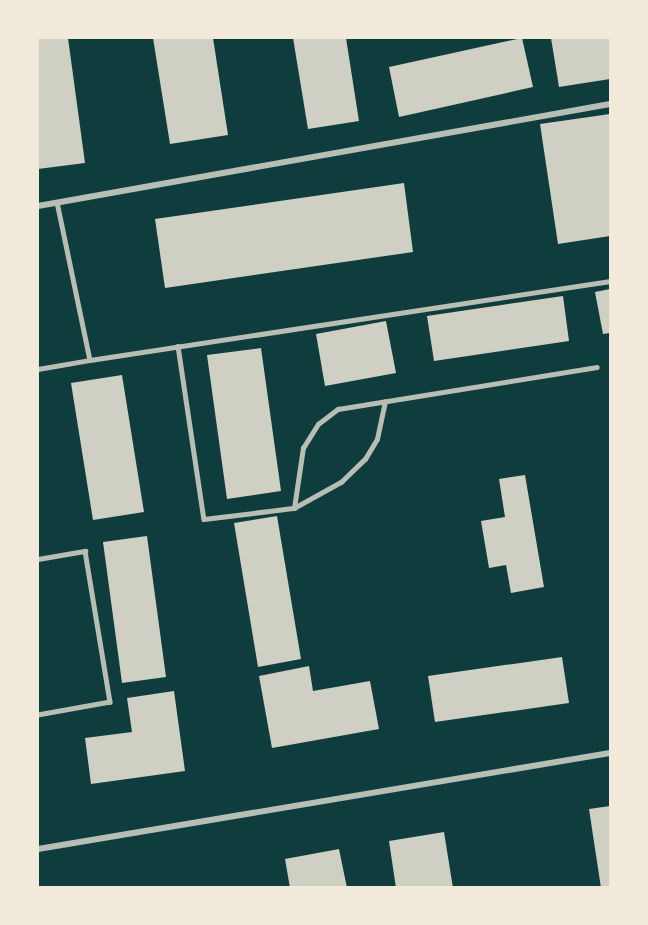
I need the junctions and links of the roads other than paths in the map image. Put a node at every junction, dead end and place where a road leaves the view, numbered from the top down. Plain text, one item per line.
1 (610, 104) edge
2 (57, 202) junction
3 (38, 206) edge
4 (610, 281) edge
5 (178, 346) junction
6 (90, 360) junction
7 (597, 367) dead end
8 (38, 369) edge
9 (386, 402) junction
10 (294, 508) junction
11 (38, 560) edge
12 (38, 715) edge
13 (610, 753) edge
14 (38, 849) edge

1 - 2 street
2 - 3 street
2 - 6 lane
4 - 5 lane
5 - 6 lane
5 - 10 lane
6 - 8 lane
7 - 9 lane
9 - 10 lane
9 - 10 lane
11 - 12 lane
13 - 14 street

